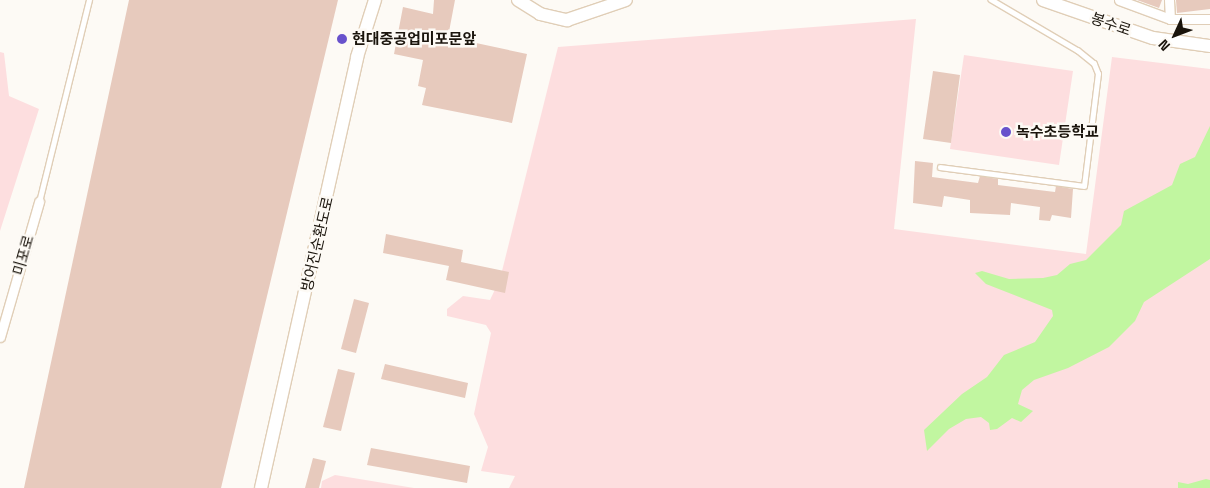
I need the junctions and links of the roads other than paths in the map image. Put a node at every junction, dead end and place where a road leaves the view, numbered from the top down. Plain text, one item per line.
1 (89, 0) edge
2 (375, 0) edge
3 (518, 0) edge
4 (626, 0) edge
5 (991, 0) edge
6 (1043, 0) edge
7 (1119, 0) edge
8 (1169, 0) edge
9 (1170, 19) junction
10 (1210, 19) edge
11 (1210, 46) edge
12 (940, 167) dead end
13 (38, 202) joint
14 (0, 337) edge
15 (261, 488) edge

1 - 13 lane
2 - 15 main road, 방어진순환도로
3 - 4 main road
5 - 12 lane
6 - 11 main road, 봉수로
7 - 9 street
8 - 9 street
9 - 10 street
13 - 14 street, 미포로

